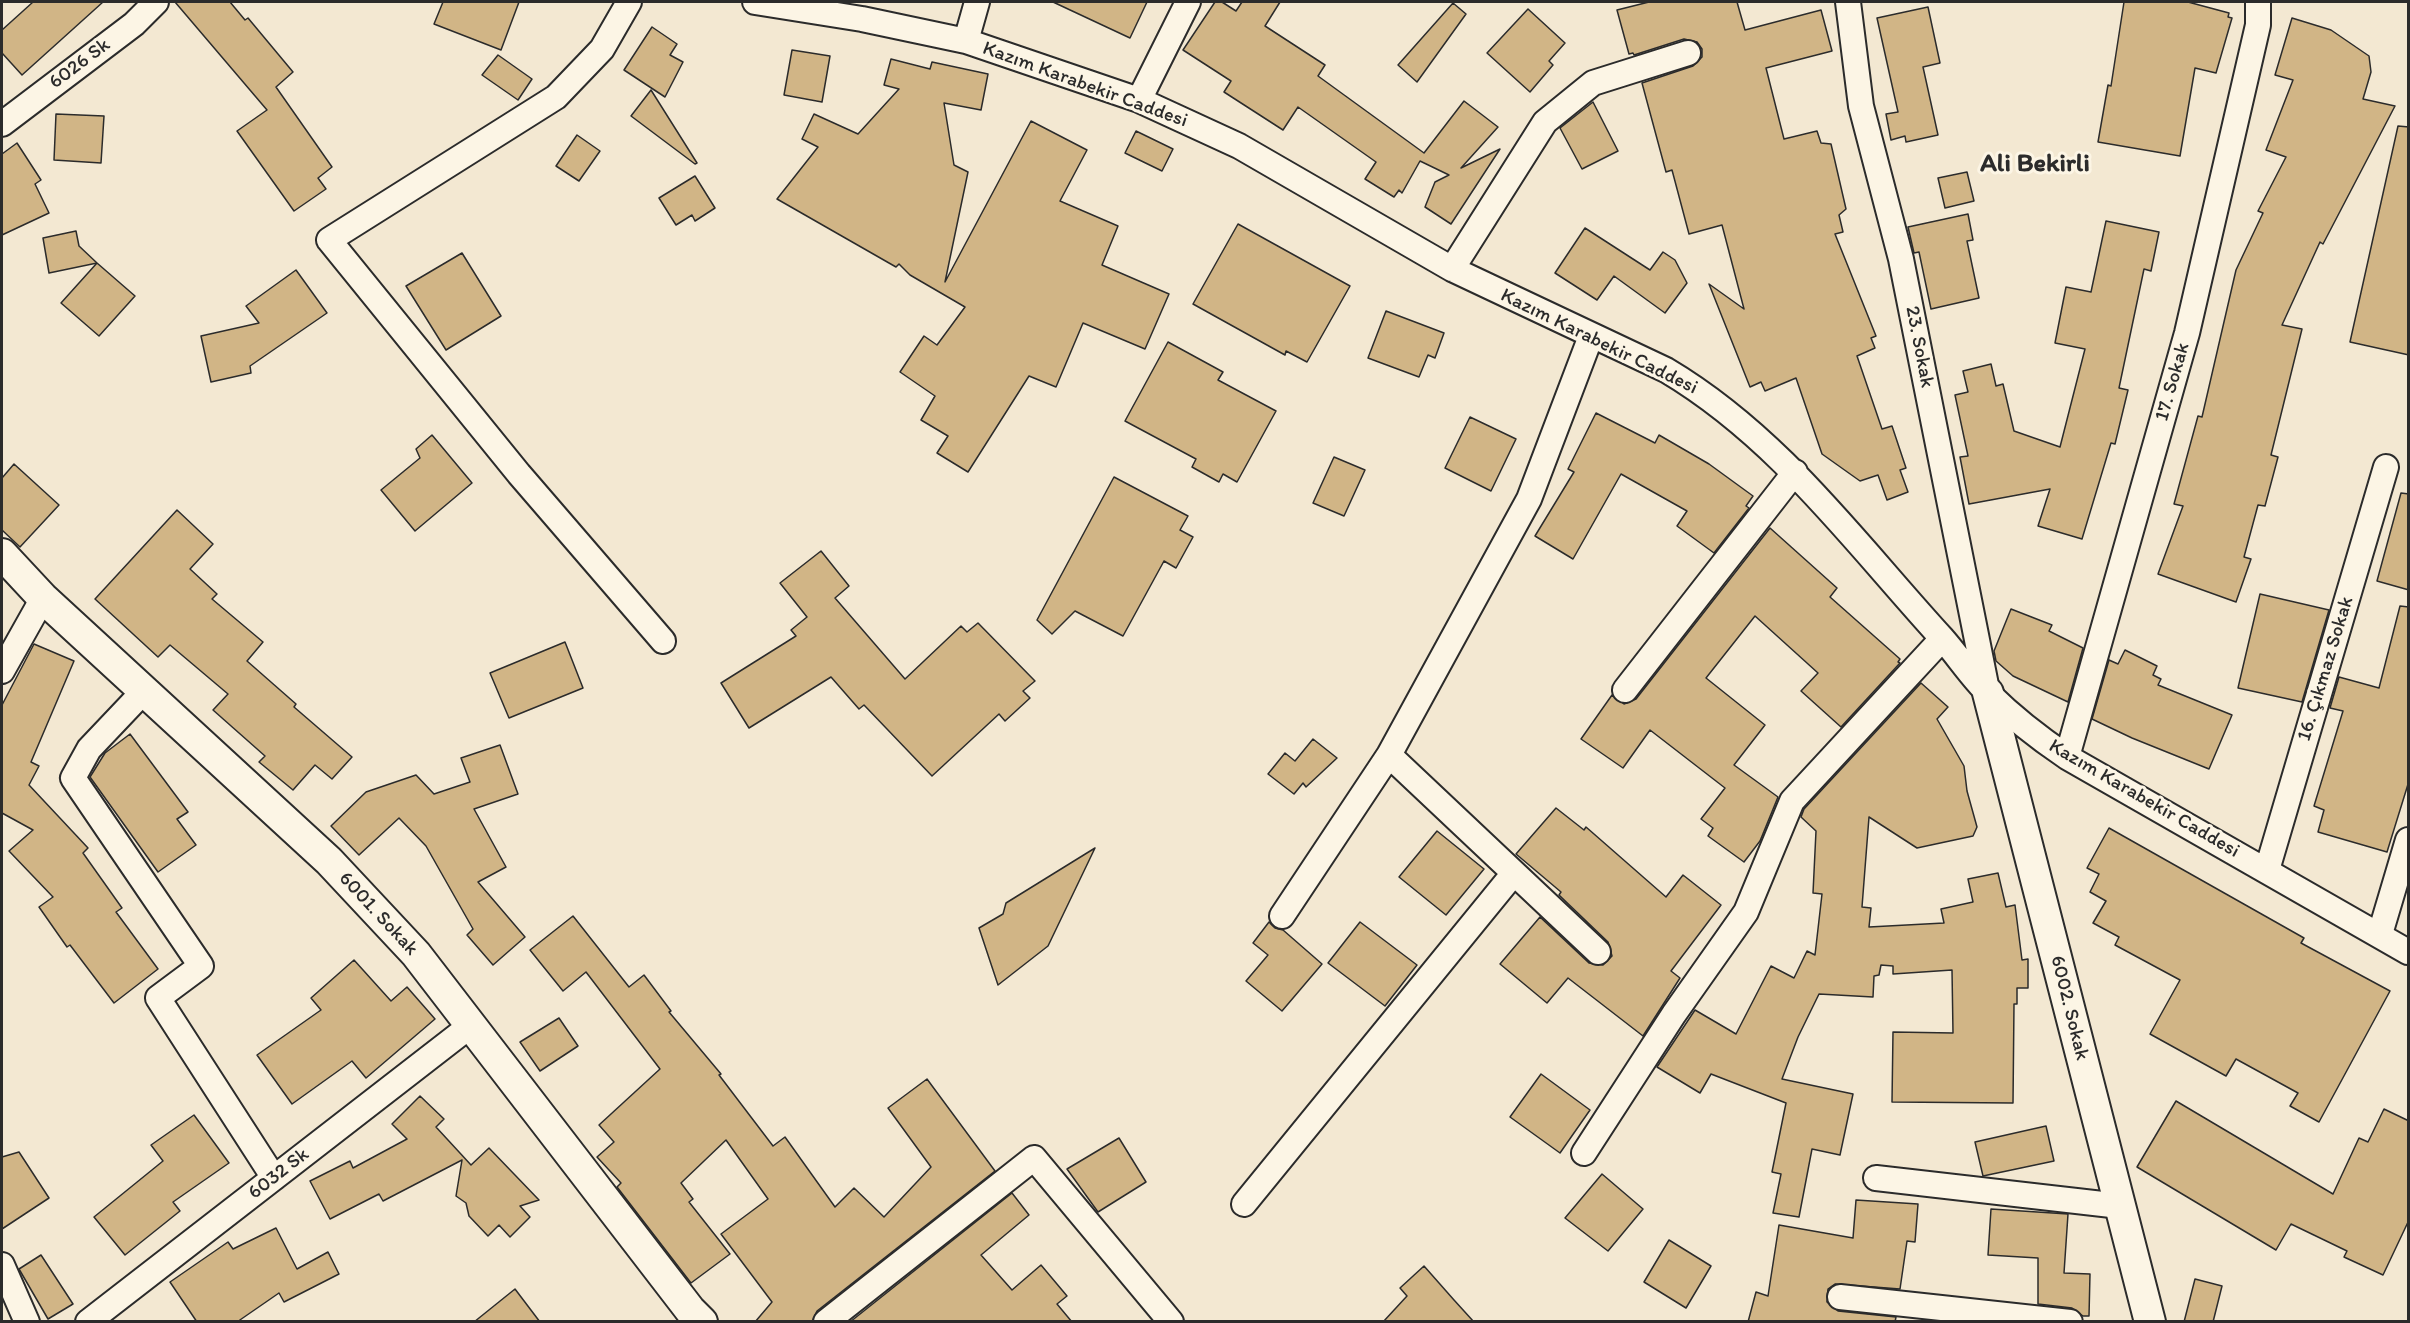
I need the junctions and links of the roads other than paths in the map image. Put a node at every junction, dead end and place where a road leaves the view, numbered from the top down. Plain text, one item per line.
1 (156, 2) edge
2 (629, 2) edge
3 (755, 2) edge
4 (977, 2) edge
5 (1188, 2) edge
6 (1848, 2) edge
7 (2258, 2) edge
8 (966, 41) junction
9 (1688, 53) dead end
10 (1139, 100) junction
11 (2, 124) edge
12 (1452, 269) junction
13 (1591, 336) junction
14 (2386, 467) dead end
15 (1795, 472) junction
16 (2, 555) edge
17 (43, 598) junction
18 (1942, 639) junction
19 (663, 641) dead end
20 (2, 671) edge
21 (1625, 690) dead end
22 (144, 691) junction
23 (1988, 693) junction
24 (1389, 755) junction
25 (2067, 757) junction
26 (2409, 840) edge
27 (2267, 870) junction
28 (1514, 873) junction
29 (1282, 916) dead end
30 (2380, 933) junction
31 (1598, 952) dead end
32 (2409, 952) edge
33 (470, 1026) junction
34 (1584, 1153) dead end
35 (274, 1178) junction
36 (1876, 1178) dead end
37 (1244, 1204) dead end
38 (2120, 1206) junction
39 (2, 1265) edge
40 (1840, 1297) dead end
41 (27, 1322) edge
42 (88, 1322) edge
43 (702, 1322) edge
44 (826, 1322) edge
45 (1171, 1322) edge
46 (2070, 1322) edge
47 (2150, 1322) edge

1 - 11 street, 6026 Sk
2 - 19 street
3 - 8 street, Kazım Karabekir Caddesi
4 - 8 street
5 - 10 street
6 - 23 street, 23. Sokak
7 - 25 street, 17. Sokak
8 - 10 street, Kazım Karabekir Caddesi
9 - 12 street
10 - 12 street, Kazım Karabekir Caddesi
12 - 13 street, Kazım Karabekir Caddesi
13 - 15 street, Kazım Karabekir Caddesi
13 - 24 street
14 - 27 street, 16. Çıkmaz Sokak
15 - 18 street, Kazım Karabekir Caddesi
15 - 21 street
16 - 17 street, 6001. Sokak
17 - 20 street
17 - 22 street, 6001. Sokak
18 - 23 street, Kazım Karabekir Caddesi
18 - 34 street
22 - 33 street, 6001. Sokak
22 - 35 street
23 - 25 street, Kazım Karabekir Caddesi
23 - 38 street, 6002. Sokak
24 - 28 street
24 - 29 street
25 - 27 street, Kazım Karabekir Caddesi
26 - 30 street
27 - 30 street, Kazım Karabekir Caddesi
28 - 31 street
28 - 37 street
30 - 32 street, Kazım Karabekir Caddesi
33 - 35 street, 6032 Sk
33 - 43 street, 6001. Sokak
35 - 42 street, 6032 Sk
36 - 38 street
38 - 47 street, 6002. Sokak
39 - 41 street
40 - 46 street
44 - 45 street

